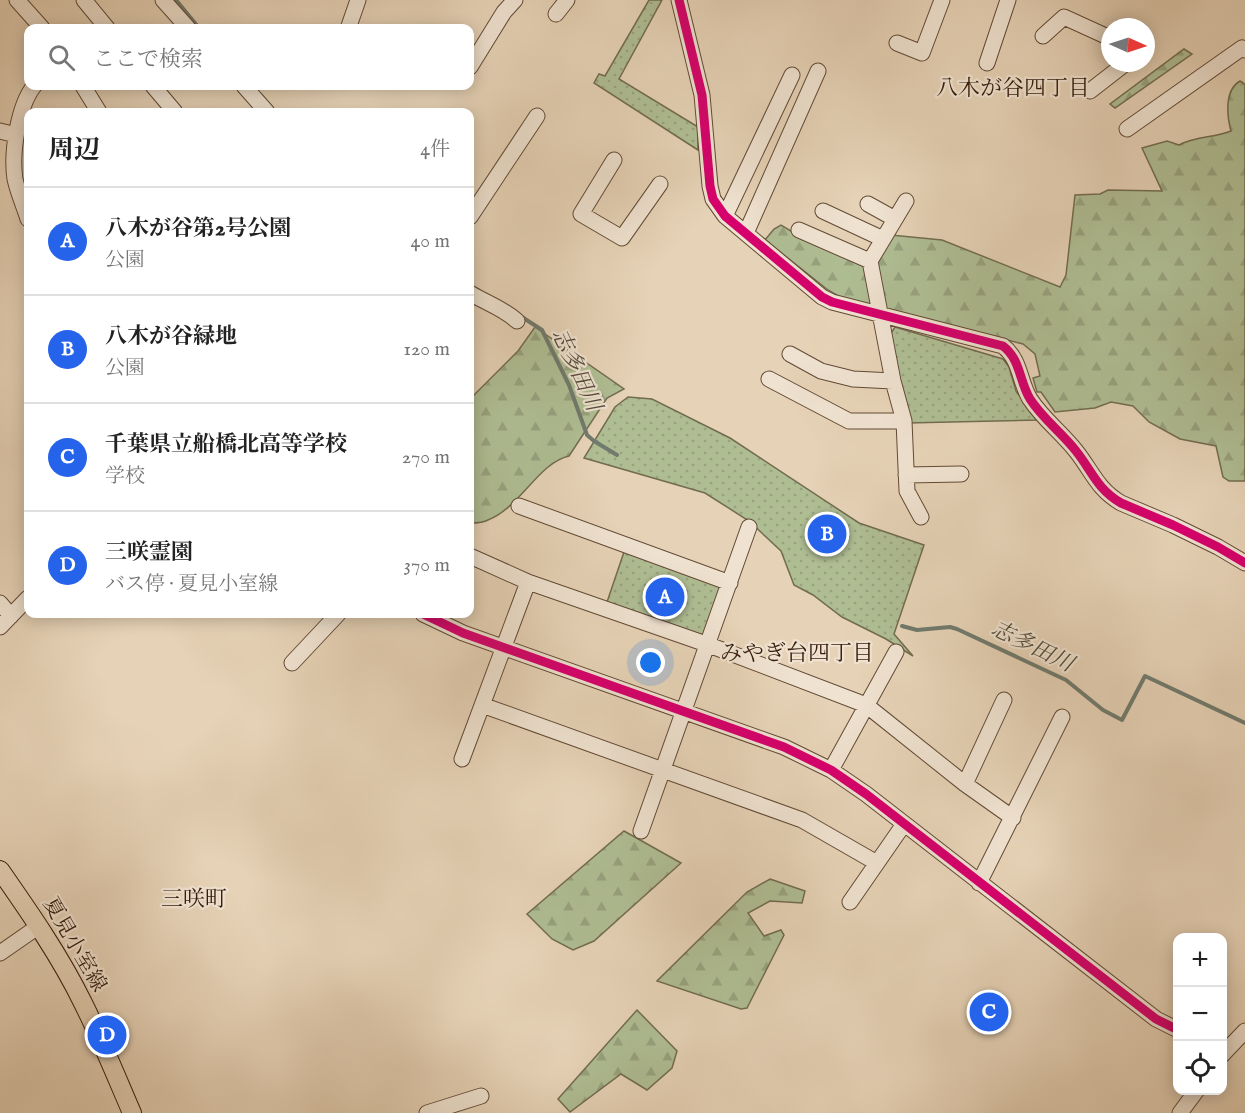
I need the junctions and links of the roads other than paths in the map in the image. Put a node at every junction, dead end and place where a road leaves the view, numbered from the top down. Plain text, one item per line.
1 (17, 0) edge
2 (84, 0) edge
3 (163, 0) edge
4 (358, 0) edge
5 (515, 0) edge
6 (567, 0) edge
7 (680, 0) edge
8 (942, 0) edge
9 (1008, 0) edge
10 (556, 14) dead end
11 (38, 24) edge
12 (104, 24) edge
13 (184, 24) edge
14 (350, 24) edge
15 (1101, 34) edge
16 (1044, 36) dead end
17 (897, 43) dead end
18 (1245, 50) edge
19 (474, 61) edge
20 (987, 63) dead end
21 (818, 71) dead end
22 (1114, 72) edge
23 (792, 75) dead end
24 (31, 90) edge
25 (85, 90) edge
26 (156, 90) edge
27 (248, 90) edge
28 (1090, 91) dead end
29 (97, 108) edge
30 (171, 108) edge
31 (263, 108) edge
32 (537, 116) dead end
33 (1126, 129) dead end
34 (0, 131) edge
35 (16, 135) junction
36 (614, 160) dead end
37 (660, 184) dead end
38 (906, 201) dead end
39 (868, 204) dead end
40 (24, 206) edge
41 (474, 211) edge
42 (823, 212) dead end
43 (725, 216) junction
44 (895, 219) junction
45 (799, 230) dead end
46 (746, 233) junction
47 (883, 239) junction
48 (870, 261) junction
49 (474, 295) edge
50 (882, 316) junction
51 (517, 321) dead end
52 (790, 354) dead end
53 (769, 379) dead end
54 (893, 381) junction
55 (904, 421) junction
56 (961, 474) dead end
57 (906, 475) junction
58 (519, 506) dead end
59 (921, 517) dead end
60 (749, 528) dead end
61 (474, 558) edge
62 (1245, 563) edge
63 (528, 582) junction
64 (730, 583) junction
65 (24, 602) edge
66 (0, 603) edge
67 (334, 618) edge
68 (431, 618) edge
69 (6, 621) edge
70 (709, 645) junction
71 (503, 647) junction
72 (896, 652) dead end
73 (292, 663) dead end
74 (1004, 700) dead end
75 (482, 705) junction
76 (866, 705) junction
77 (684, 712) junction
78 (1062, 717) dead end
79 (462, 759) dead end
80 (663, 769) junction
81 (831, 770) junction
82 (965, 784) junction
83 (1013, 818) junction
84 (904, 824) junction
85 (641, 831) dead end
86 (877, 863) junction
87 (0, 870) edge
88 (979, 883) junction
89 (850, 902) dead end
90 (39, 926) junction
91 (0, 953) edge
92 (1173, 1028) edge
93 (1245, 1031) edge
94 (1227, 1050) edge
95 (1193, 1095) edge
96 (481, 1096) dead end
97 (126, 1111) edge
98 (428, 1113) edge
99 (1180, 1113) edge

1 - 11 street
2 - 12 street
3 - 13 street
4 - 14 street
5 - 19 street
6 - 10 street
7 - 43 street
8 - 17 street
9 - 20 street
15 - 16 street
18 - 33 street
21 - 46 street
22 - 28 street
23 - 43 street
24 - 35 street
25 - 29 street
26 - 30 street
27 - 31 street
32 - 41 street
34 - 35 street
35 - 40 street
36 - 37 street
38 - 44 street
39 - 44 street
42 - 47 street
43 - 46 street
44 - 47 street
45 - 48 street
46 - 50 street
47 - 48 street
48 - 50 street
49 - 51 street
50 - 54 street
50 - 62 street
52 - 54 street
53 - 55 street
54 - 55 street
55 - 57 street
56 - 57 street
57 - 59 street
58 - 64 street
60 - 64 street
61 - 63 street
63 - 70 street
63 - 71 street
64 - 70 street
65 - 69 street
66 - 69 street
67 - 73 street
68 - 71 street
70 - 76 street
70 - 77 street
71 - 75 street
71 - 77 street
72 - 76 street
74 - 82 street
75 - 79 street
75 - 80 street
76 - 81 street
76 - 82 street
77 - 80 street
77 - 81 street
78 - 83 street
80 - 85 street
80 - 86 street
81 - 84 street
82 - 83 street
83 - 88 street
84 - 86 street
84 - 88 street
86 - 89 street
87 - 90 main road, 夏見小室線
88 - 92 street
90 - 91 street
90 - 97 main road, 夏見小室線
93 - 94 street
95 - 99 street
96 - 98 street

